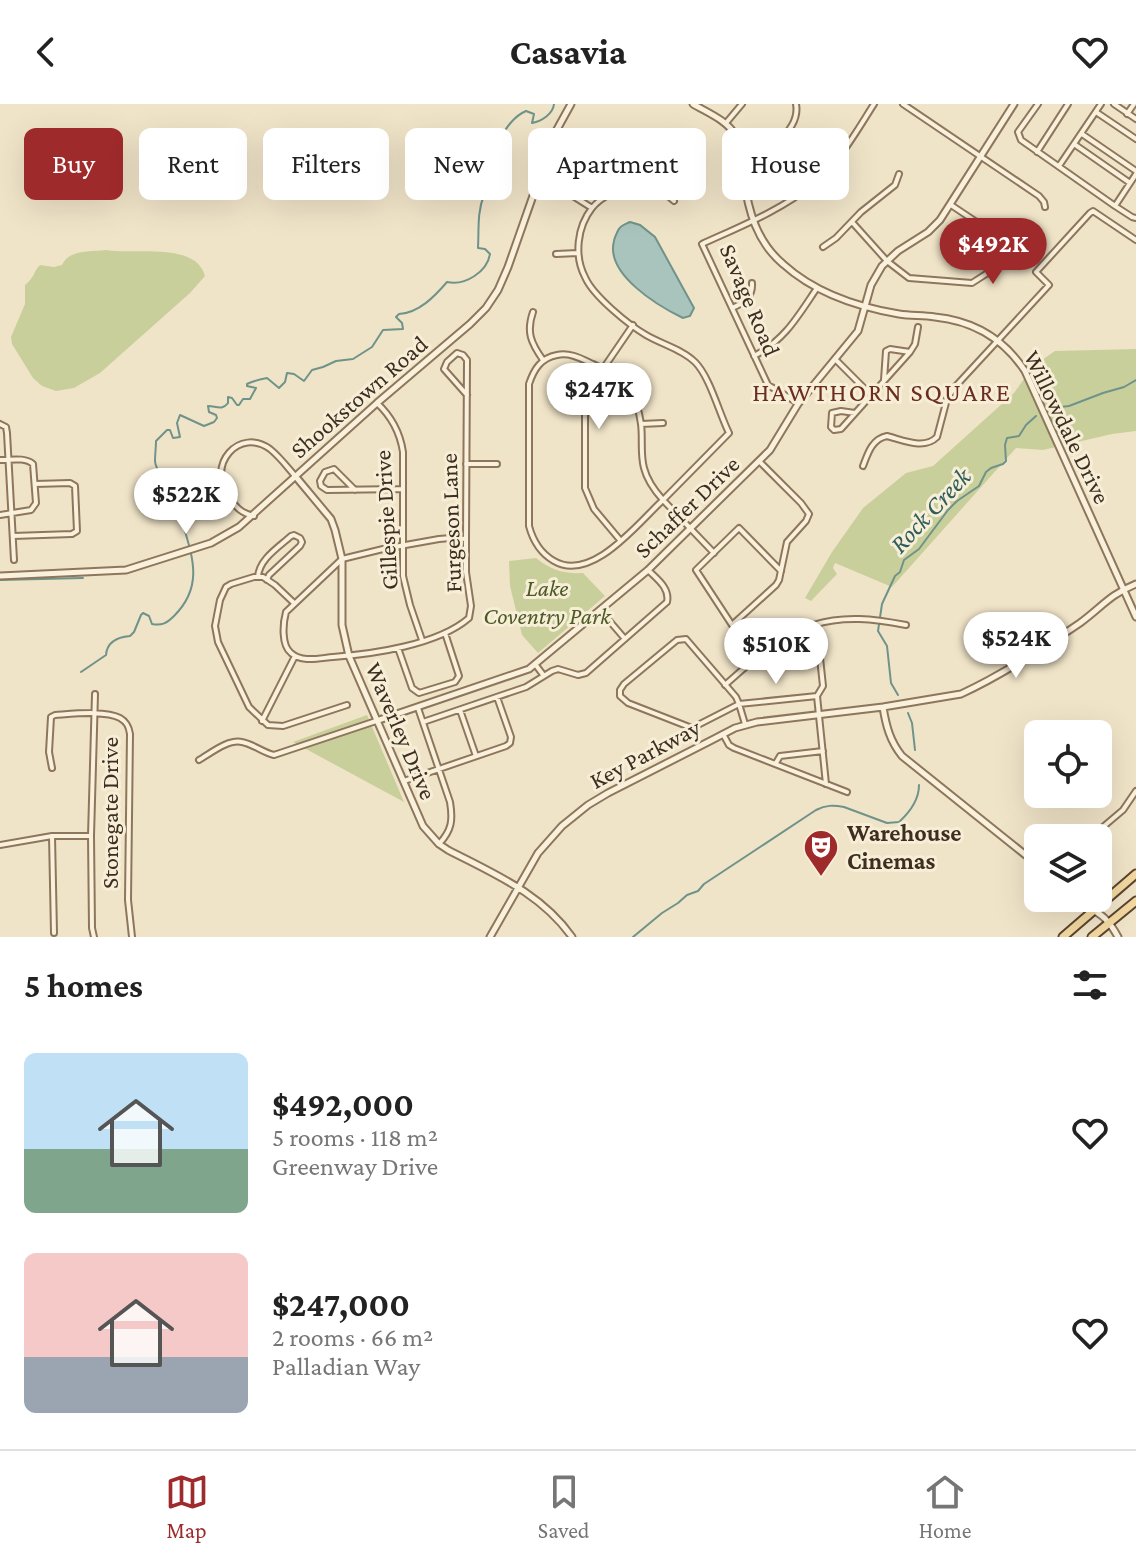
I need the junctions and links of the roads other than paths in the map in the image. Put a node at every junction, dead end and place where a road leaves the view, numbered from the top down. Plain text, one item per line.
1 (571, 104) edge
2 (693, 104) edge
3 (742, 104) edge
4 (796, 104) edge
5 (874, 104) edge
6 (903, 104) edge
7 (1014, 104) edge
8 (1038, 104) edge
9 (1068, 104) edge
10 (1101, 104) edge
11 (1114, 104) edge
12 (1134, 104) edge
13 (1096, 112) junction
14 (1127, 114) junction
15 (1136, 119) edge
16 (726, 123) junction
17 (558, 128) edge
18 (790, 128) edge
19 (1081, 134) junction
20 (1136, 139) edge
21 (1074, 144) junction
22 (1037, 152) junction
23 (981, 157) junction
24 (1059, 166) junction
25 (1136, 173) edge
26 (899, 174) dead end
27 (1130, 183) junction
28 (532, 200) edge
29 (579, 200) edge
30 (674, 201) dead end
31 (951, 205) junction
32 (1115, 206) junction
33 (1045, 207) dead end
34 (592, 208) junction
35 (1136, 218) edge
36 (752, 221) junction
37 (852, 222) junction
38 (1136, 240) edge
39 (823, 247) dead end
40 (578, 253) junction
41 (556, 254) dead end
42 (887, 261) junction
43 (752, 283) dead end
44 (817, 288) junction
45 (864, 307) junction
46 (732, 308) junction
47 (533, 312) dead end
48 (633, 325) junction
49 (918, 327) dead end
50 (998, 340) junction
51 (910, 352) junction
52 (754, 356) junction
53 (543, 360) junction
54 (836, 360) junction
55 (603, 369) junction
56 (883, 382) junction
57 (467, 395) junction
58 (871, 395) junction
59 (377, 403) junction
60 (798, 404) junction
61 (855, 413) junction
62 (663, 423) dead end
63 (0, 424) edge
64 (641, 424) junction
65 (0, 460) edge
66 (9, 460) junction
67 (759, 461) junction
68 (466, 464) junction
69 (497, 464) dead end
70 (863, 466) dead end
71 (296, 477) junction
72 (35, 484) junction
73 (403, 489) junction
74 (355, 490) junction
75 (663, 500) junction
76 (240, 511) junction
77 (12, 513) junction
78 (0, 515) edge
79 (254, 516) junction
80 (239, 527) junction
81 (691, 528) junction
82 (13, 536) junction
83 (466, 539) junction
84 (620, 540) junction
85 (403, 546) junction
86 (714, 553) junction
87 (342, 559) junction
88 (14, 560) dead end
89 (648, 570) junction
90 (781, 571) junction
91 (0, 576) edge
92 (258, 577) junction
93 (267, 580) junction
94 (1136, 584) edge
95 (1124, 589) junction
96 (294, 603) junction
97 (600, 610) junction
98 (1136, 617) edge
99 (813, 625) junction
100 (906, 625) dead end
101 (445, 633) junction
102 (625, 639) junction
103 (422, 640) junction
104 (398, 648) junction
105 (295, 656) junction
106 (349, 656) junction
107 (535, 664) junction
108 (544, 676) junction
109 (725, 685) junction
110 (95, 694) dead end
111 (817, 696) junction
112 (497, 697) junction
113 (739, 704) junction
114 (347, 705) dead end
115 (883, 707) junction
116 (418, 708) junction
117 (460, 710) junction
118 (819, 713) junction
119 (94, 714) junction
120 (262, 721) junction
121 (376, 721) junction
122 (423, 722) junction
123 (745, 724) junction
124 (723, 734) junction
125 (823, 751) junction
126 (476, 756) junction
127 (199, 760) dead end
128 (776, 763) junction
129 (52, 768) dead end
130 (439, 769) junction
131 (403, 782) junction
132 (826, 784) junction
133 (1136, 791) edge
134 (847, 792) dead end
135 (1106, 824) edge
136 (52, 836) junction
137 (91, 836) junction
138 (439, 844) junction
139 (0, 845) edge
140 (1024, 854) edge
141 (1136, 874) edge
142 (518, 886) junction
143 (1112, 894) edge
144 (1136, 901) edge
145 (1091, 912) edge
146 (1098, 912) edge
147 (1110, 922) junction
148 (54, 933) dead end
149 (94, 937) edge
150 (132, 937) edge
151 (490, 937) edge
152 (572, 937) edge
153 (1063, 937) edge
154 (1092, 937) edge
155 (1118, 937) edge

1 - 17 street, Shookstown Road
2 - 16 street
3 - 16 street
4 - 18 street
5 - 36 street
6 - 23 street
7 - 23 street, Schaffer Drive
8 - 22 street
9 - 22 street
10 - 13 street
11 - 14 street
12 - 14 street
13 - 19 street
13 - 20 street
14 - 15 street
16 - 36 street, Willowdale Drive
19 - 21 street
19 - 25 street
21 - 24 street
21 - 27 street
22 - 24 street
23 - 31 street, Schaffer Drive
23 - 33 street
24 - 32 street
25 - 27 street
26 - 37 street
27 - 32 street
28 - 59 street, Shookstown Road
29 - 34 street
30 - 34 street
31 - 42 street, Schaffer Drive
31 - 42 street
32 - 35 street
34 - 40 street
36 - 44 street, Willowdale Drive
36 - 46 street, Savage Road
37 - 39 street
37 - 42 street
38 - 50 street
40 - 41 street
40 - 48 street
42 - 45 street, Schaffer Drive
43 - 46 street
44 - 45 street, Willowdale Drive
44 - 52 street
45 - 50 street, Willowdale Drive
45 - 54 street, Schaffer Drive
46 - 52 street, Savage Road
47 - 53 street
48 - 55 street
48 - 75 street
49 - 51 street
50 - 70 street
50 - 95 street, Willowdale Drive
51 - 56 street
51 - 56 street
52 - 60 street, Savage Road
53 - 55 street
53 - 84 street
54 - 58 street
54 - 60 street, Schaffer Drive
55 - 64 street
55 - 84 street
56 - 58 street
57 - 57 street, Furgeson Lane
57 - 68 street, Furgeson Lane
58 - 61 street
59 - 71 street, Shookstown Road
59 - 73 street, Gillespie Drive
60 - 67 street, Schaffer Drive
61 - 61 street
62 - 64 street
63 - 66 street
64 - 75 street
65 - 66 street
66 - 72 street
66 - 77 street
67 - 81 street, Schaffer Drive
67 - 90 street
68 - 69 street
68 - 83 street, Furgeson Lane
71 - 76 street
71 - 79 street, Shookstown Road
71 - 87 street, Waverley Drive
72 - 77 street
72 - 82 street
73 - 74 street
73 - 85 street, Gillespie Drive
74 - 74 street
75 - 81 street
75 - 84 street
76 - 79 street
76 - 80 street
77 - 78 street
77 - 82 street
79 - 80 street, Shookstown Road
80 - 91 street, Shookstown Road
81 - 86 street
81 - 89 street, Schaffer Drive
82 - 88 street
83 - 85 street
83 - 101 street, Furgeson Lane
85 - 87 street
85 - 103 street, Gillespie Drive
86 - 90 street
86 - 90 street
87 - 96 street
87 - 106 street, Waverley Drive
89 - 97 street, Schaffer Drive
89 - 102 street
92 - 93 street
92 - 93 street
92 - 120 street
93 - 96 street
94 - 95 street, Key Parkway
95 - 98 street, Willowdale Drive
95 - 115 street, Key Parkway
96 - 105 street
97 - 102 street
97 - 107 street, Schaffer Drive
99 - 100 street
99 - 109 street
99 - 111 street
101 - 103 street, Furgeson Lane
101 - 104 street
102 - 108 street
103 - 104 street, Furgeson Lane
104 - 106 street, Furgeson Lane
105 - 106 street, Furgeson Lane
105 - 120 street
106 - 121 street, Waverley Drive
107 - 108 street
107 - 116 street, Schaffer Drive
108 - 112 street
109 - 113 street
109 - 113 street
110 - 119 street
111 - 113 street
111 - 118 street
112 - 117 street
112 - 126 street
113 - 123 street
114 - 120 street
115 - 118 street, Key Parkway
115 - 140 street
116 - 121 street, Schaffer Drive
116 - 122 street
117 - 122 street
117 - 126 street
118 - 123 street, Key Parkway
118 - 125 street
119 - 129 street
119 - 137 street
119 - 150 street, Stonegate Drive
121 - 127 street, Schaffer Drive
121 - 131 street, Waverley Drive
122 - 130 street
123 - 124 street, Key Parkway
124 - 128 street
124 - 142 street, Key Parkway
125 - 128 street
125 - 132 street
126 - 130 street
128 - 132 street
130 - 131 street
130 - 138 street
131 - 138 street, Waverley Drive
132 - 134 street
133 - 135 street
136 - 137 street
136 - 139 street
136 - 148 street
137 - 149 street
138 - 142 street, Waverley Drive
141 - 143 main road
142 - 151 street, Key Parkway
142 - 152 street, Waverley Drive
144 - 147 main road
145 - 153 main road
146 - 147 street
147 - 154 main road
147 - 155 street

